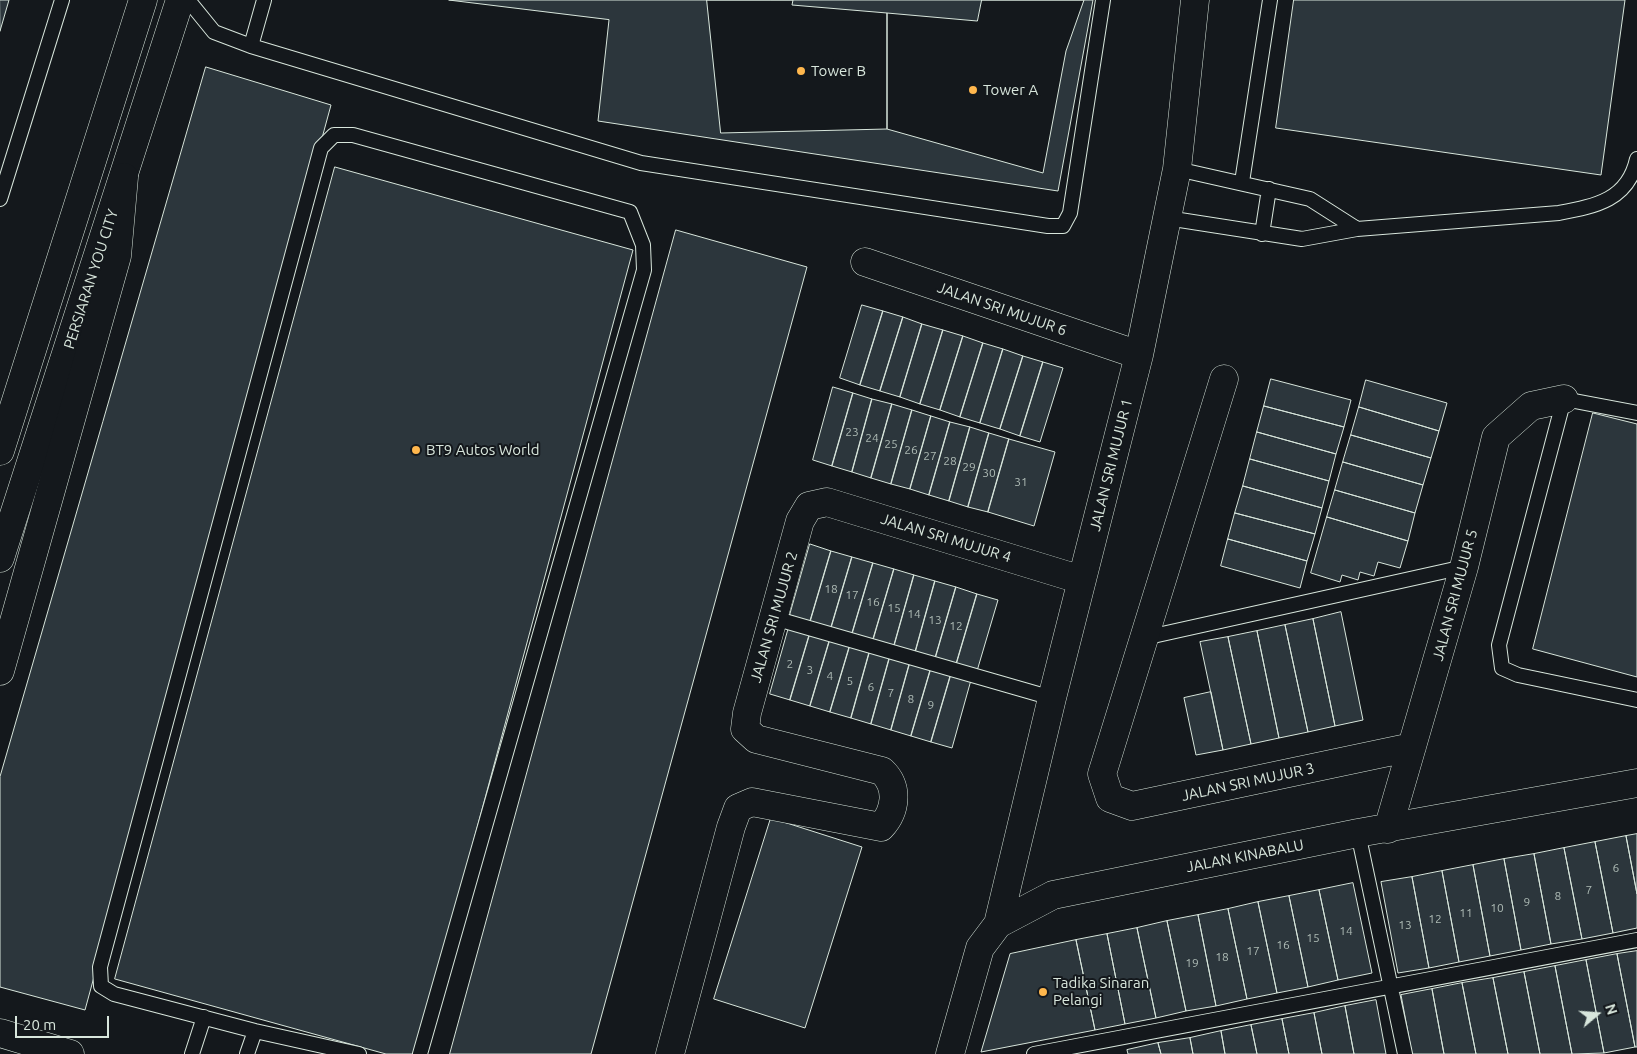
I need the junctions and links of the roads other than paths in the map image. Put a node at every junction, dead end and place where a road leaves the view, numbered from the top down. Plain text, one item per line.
1 (62, 0) edge
2 (143, 0) edge
3 (180, 0) edge
4 (188, 0) edge
5 (264, 0) edge
6 (1104, 0) edge
7 (1195, 0) edge
8 (1270, 0) edge
9 (251, 46) junction
10 (1637, 159) edge
11 (1177, 168) junction
12 (124, 177) junction
13 (1242, 182) junction
14 (1270, 189) junction
15 (0, 200) edge
16 (1167, 218) junction
17 (1357, 229) junction
18 (1262, 234) junction
19 (865, 262) dead end
20 (1139, 355) junction
21 (1224, 379) dead end
22 (1564, 399) junction
23 (1637, 413) edge
24 (0, 451) edge
25 (809, 506) joint
26 (0, 558) edge
27 (1464, 567) junction
28 (1082, 580) junction
29 (774, 618) junction
30 (1144, 638) junction
31 (0, 670) edge
32 (1052, 698) junction
33 (1637, 700) edge
34 (1412, 747) junction
35 (1637, 784) edge
36 (1388, 829) junction
37 (1358, 833) junction
38 (998, 924) junction
39 (1637, 940) edge
40 (1391, 987) junction
41 (204, 1017) junction
42 (255, 1031) junction
43 (0, 1033) edge
44 (70, 1054) edge
45 (192, 1054) edge
46 (247, 1054) edge
47 (359, 1054) edge
48 (420, 1054) edge
49 (670, 1054) edge
50 (950, 1054) edge
51 (1034, 1054) edge
52 (1405, 1054) edge

1 - 15 lane
2 - 24 street
3 - 12 street, PERSIARAN YOU CITY
4 - 9 lane
5 - 9 lane
6 - 9 lane
7 - 11 street, JALAN SRI MUJUR 1
8 - 13 lane
10 - 17 lane
11 - 13 lane
11 - 16 street, JALAN SRI MUJUR 1
12 - 26 street, PERSIARAN YOU CITY
12 - 31 street
13 - 14 lane
14 - 17 lane
14 - 18 lane
16 - 18 lane
16 - 20 street, JALAN SRI MUJUR 1
17 - 18 lane
19 - 20 street, JALAN SRI MUJUR 6
20 - 28 street, JALAN SRI MUJUR 1
21 - 30 street
22 - 23 lane
22 - 27 street, JALAN SRI MUJUR 5
22 - 33 lane
25 - 28 street, JALAN SRI MUJUR 4
25 - 29 street, JALAN SRI MUJUR 2
27 - 30 lane
27 - 34 street, JALAN SRI MUJUR 5
28 - 32 street, JALAN SRI MUJUR 1
29 - 32 lane
29 - 49 street, JALAN SRI MUJUR 2
30 - 34 street, JALAN SRI MUJUR 3
32 - 38 street, JALAN SRI MUJUR 1
34 - 36 street, JALAN SRI MUJUR 5
35 - 36 street, JALAN KINABALU
36 - 37 street, JALAN KINABALU
37 - 38 street, JALAN KINABALU
37 - 40 lane
38 - 50 street, JALAN KINABALU
39 - 40 lane
40 - 51 lane
40 - 52 lane
41 - 42 lane
41 - 45 lane
41 - 48 lane
42 - 46 lane
42 - 47 lane
43 - 44 street

